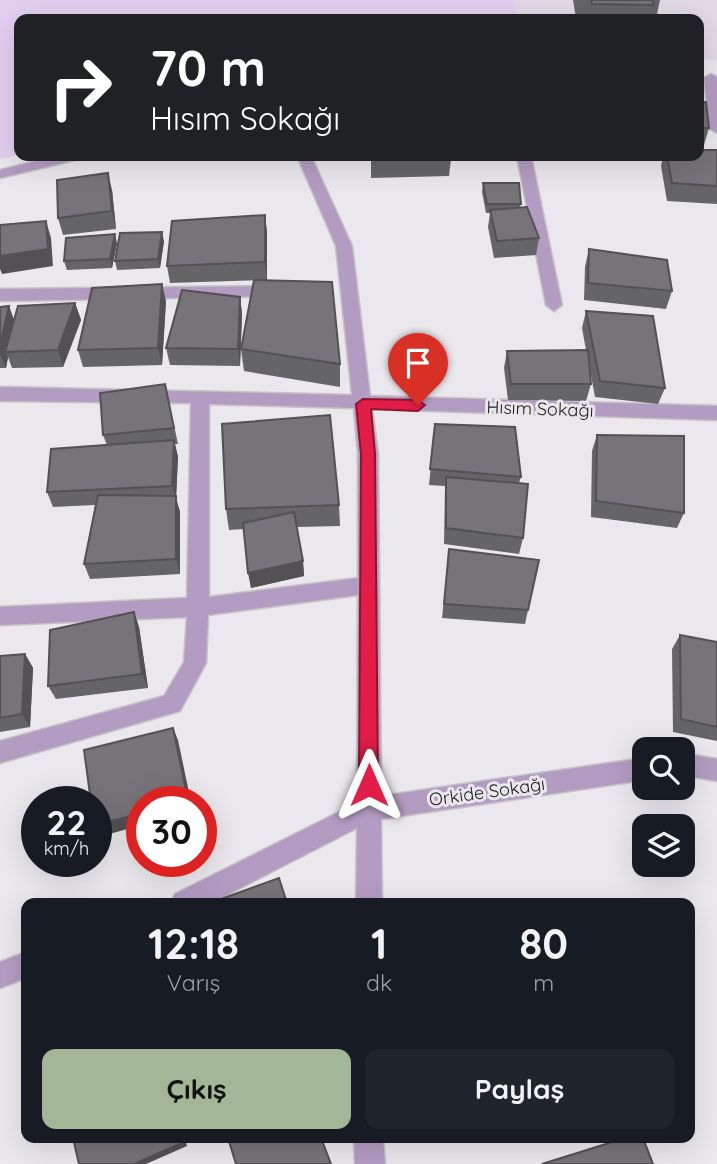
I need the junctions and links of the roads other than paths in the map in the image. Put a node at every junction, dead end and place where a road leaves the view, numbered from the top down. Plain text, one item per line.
1 (709, 78) edge
2 (717, 129) edge
3 (53, 161) edge
4 (306, 161) edge
5 (525, 161) edge
6 (0, 174) edge
7 (293, 292) edge
8 (0, 295) edge
9 (554, 305) dead end
10 (0, 394) edge
11 (200, 397) junction
12 (363, 404) junction
13 (717, 414) edge
14 (368, 585) junction
15 (198, 607) junction
16 (0, 616) edge
17 (0, 752) edge
18 (695, 767) edge
19 (717, 770) edge
20 (632, 771) edge
21 (369, 809) junction
22 (194, 898) edge
23 (369, 898) edge
24 (21, 967) edge
25 (0, 975) edge
26 (369, 1143) edge
27 (370, 1164) edge

1 - 2 street
3 - 6 street
4 - 12 street
5 - 9 street
7 - 8 street
10 - 11 street
11 - 12 street, Hısım Sokağı
11 - 15 street
12 - 13 street, Hısım Sokağı
12 - 14 street
14 - 15 street
14 - 21 street
15 - 16 street
15 - 17 street
18 - 19 street
20 - 21 street, Orkide Sokağı
21 - 22 street, Orkide Sokağı
21 - 23 street
24 - 25 street
26 - 27 street

